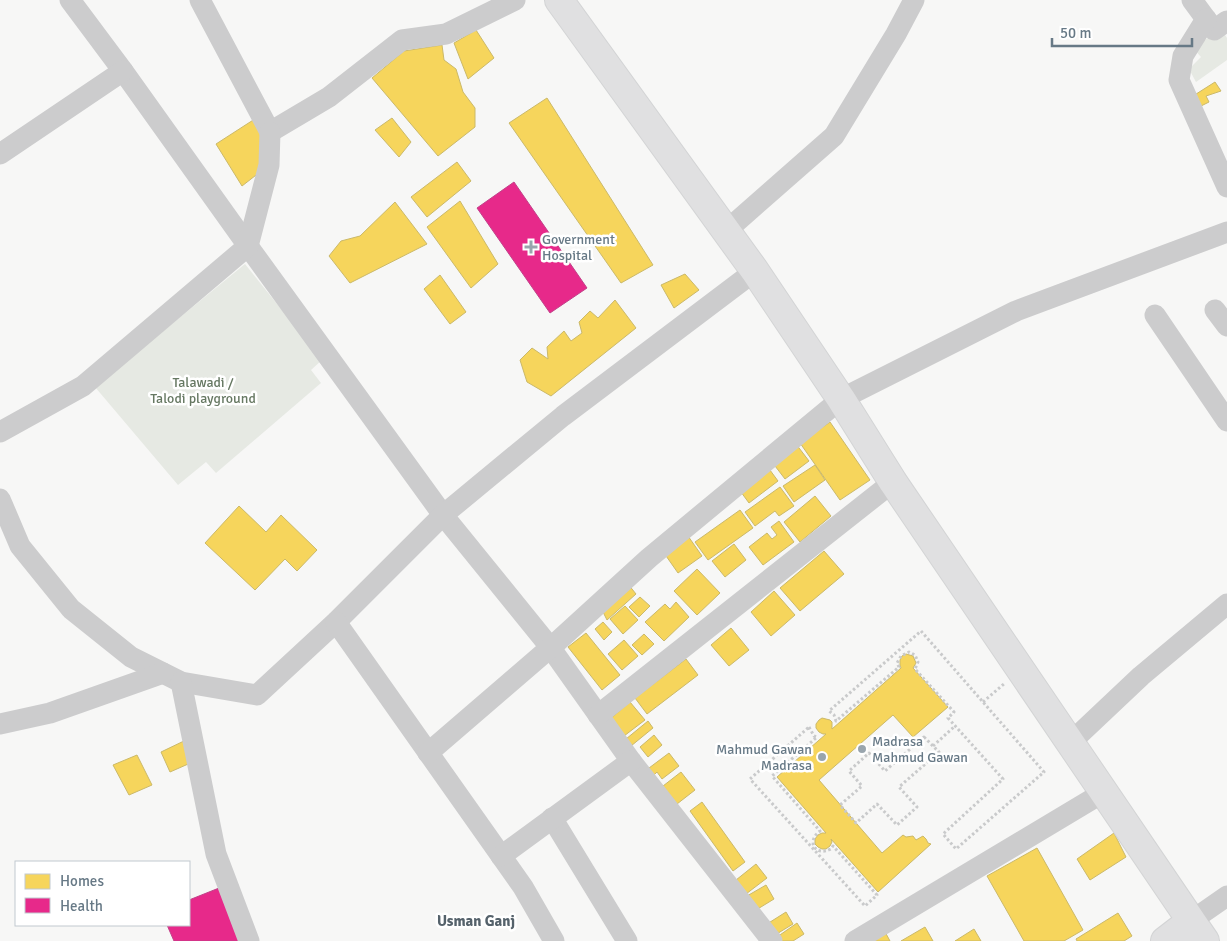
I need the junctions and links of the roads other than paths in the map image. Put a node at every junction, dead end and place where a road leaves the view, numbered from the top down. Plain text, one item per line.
1 (70, 0) edge
2 (200, 0) edge
3 (515, 0) edge
4 (559, 0) edge
5 (914, 0) edge
6 (1192, 0) edge
7 (1217, 20) edge
8 (123, 72) junction
9 (270, 132) junction
10 (0, 154) edge
11 (1227, 187) edge
12 (726, 231) junction
13 (1227, 232) edge
14 (248, 246) junction
15 (755, 271) junction
16 (1155, 315) dead end
17 (841, 399) junction
18 (1227, 421) edge
19 (0, 432) edge
20 (893, 482) junction
21 (0, 499) edge
22 (443, 515) junction
23 (1227, 604) edge
24 (336, 622) junction
25 (550, 647) junction
26 (172, 677) junction
27 (598, 716) junction
28 (0, 724) edge
29 (1070, 743) junction
30 (428, 753) junction
31 (631, 761) junction
32 (1104, 792) junction
33 (552, 818) junction
34 (501, 856) junction
35 (1227, 896) edge
36 (1198, 931) edge
37 (249, 941) edge
38 (554, 941) edge
39 (627, 941) edge
40 (772, 941) edge
41 (855, 941) edge
42 (1165, 941) edge

1 - 8 street
2 - 9 street
3 - 9 street
4 - 12 street
5 - 12 street
6 - 7 street
7 - 11 street
8 - 10 street
8 - 14 street
9 - 14 street
12 - 15 street
13 - 17 street
14 - 19 street
14 - 22 street
15 - 17 street
15 - 22 street
16 - 18 street
17 - 20 street
17 - 25 street
20 - 27 street
20 - 29 street
21 - 26 street
22 - 24 street
22 - 25 street
23 - 29 street
24 - 26 street
24 - 30 street
25 - 27 street
25 - 30 street
26 - 28 street
26 - 37 street
27 - 31 street
29 - 32 street
30 - 34 street
31 - 33 street
31 - 40 street
32 - 36 street
32 - 41 street
33 - 34 street
33 - 39 street
34 - 38 street
35 - 36 street
36 - 42 street

